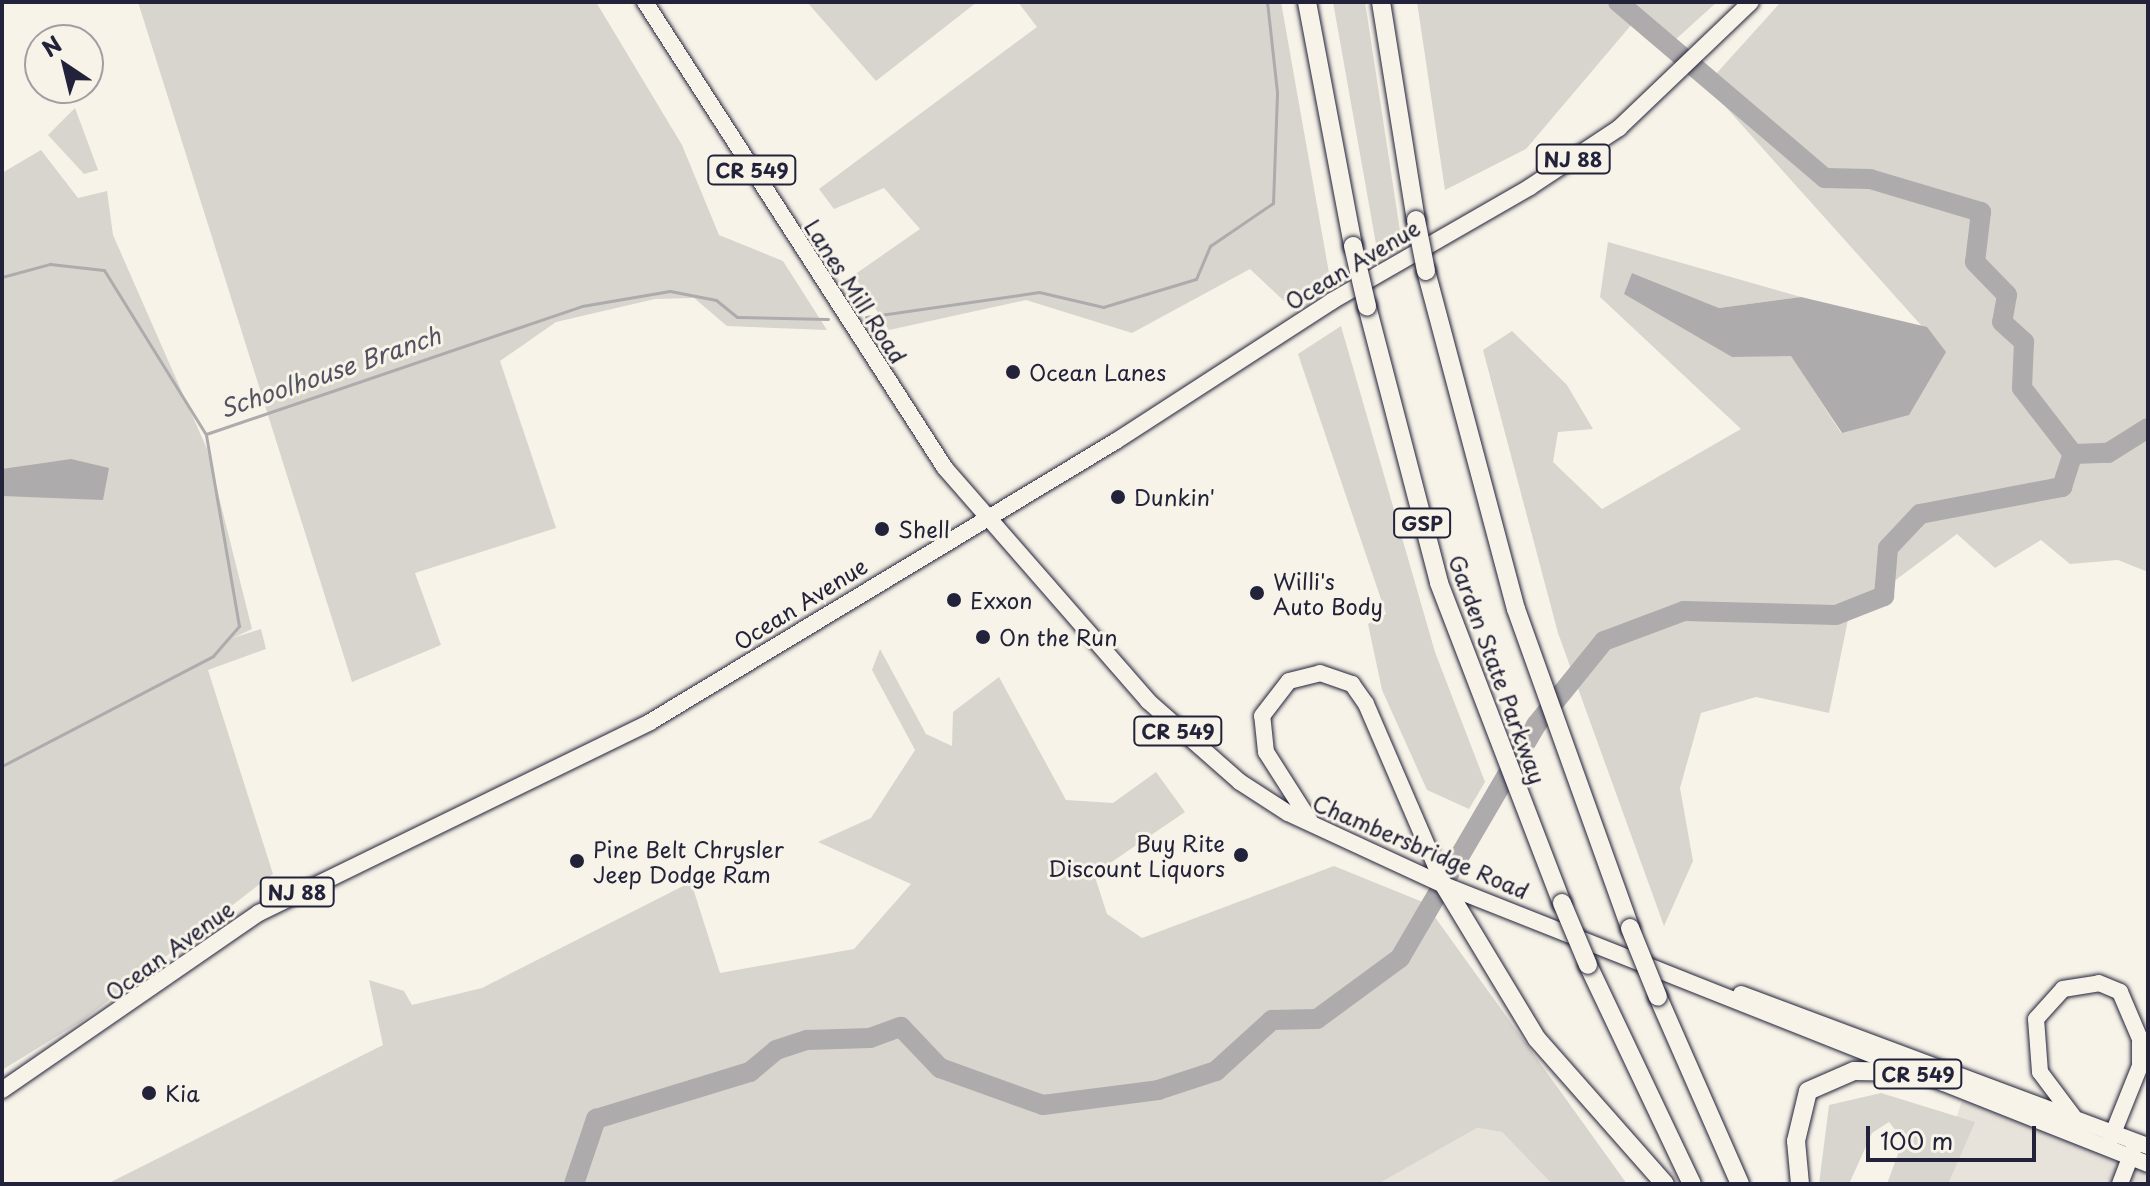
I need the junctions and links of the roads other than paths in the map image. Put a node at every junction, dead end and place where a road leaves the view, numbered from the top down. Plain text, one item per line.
1 (645, 2) edge
2 (1307, 2) edge
3 (1381, 2) edge
4 (1751, 2) edge
5 (986, 519) junction
6 (1311, 822) junction
7 (1451, 891) junction
8 (1709, 985) junction
9 (1913, 1072) junction
10 (2, 1090) edge
11 (2074, 1117) junction
12 (2113, 1133) junction
13 (2142, 1143) edge
14 (2106, 1150) junction
15 (2130, 1158) junction
16 (2148, 1164) edge
17 (1665, 1184) edge
18 (1692, 1184) edge
19 (1740, 1184) edge
20 (1800, 1184) edge
21 (2120, 1184) edge

1 - 5 main road, Lanes Mill Road / CR 549
2 - 18 highway, Garden State Parkway / GSP, bridge
3 - 19 highway, Garden State Parkway / GSP, bridge
4 - 5 main road, Ocean Avenue / NJ 88
5 - 6 main road, Chambersbridge Road / CR 549
5 - 10 main road, Ocean Avenue / NJ 88
6 - 7 main road, Chambersbridge Road / CR 549
6 - 7 main road
7 - 8 main road, Chambersbridge Road / CR 549
7 - 17 highway
8 - 9 main road, Chambersbridge Road / CR 549
8 - 11 main road, Chambersbridge Road / CR 549
9 - 14 main road, Chambersbridge Road / CR 549
9 - 20 highway
11 - 12 main road, Chambersbridge Road / CR 549
11 - 12 main road
12 - 13 main road, Chambersbridge Road / CR 549
12 - 14 main road
13 - 15 main road
14 - 15 main road, Chambersbridge Road / CR 549
15 - 16 main road, Chambersbridge Road / CR 549
15 - 21 main road

